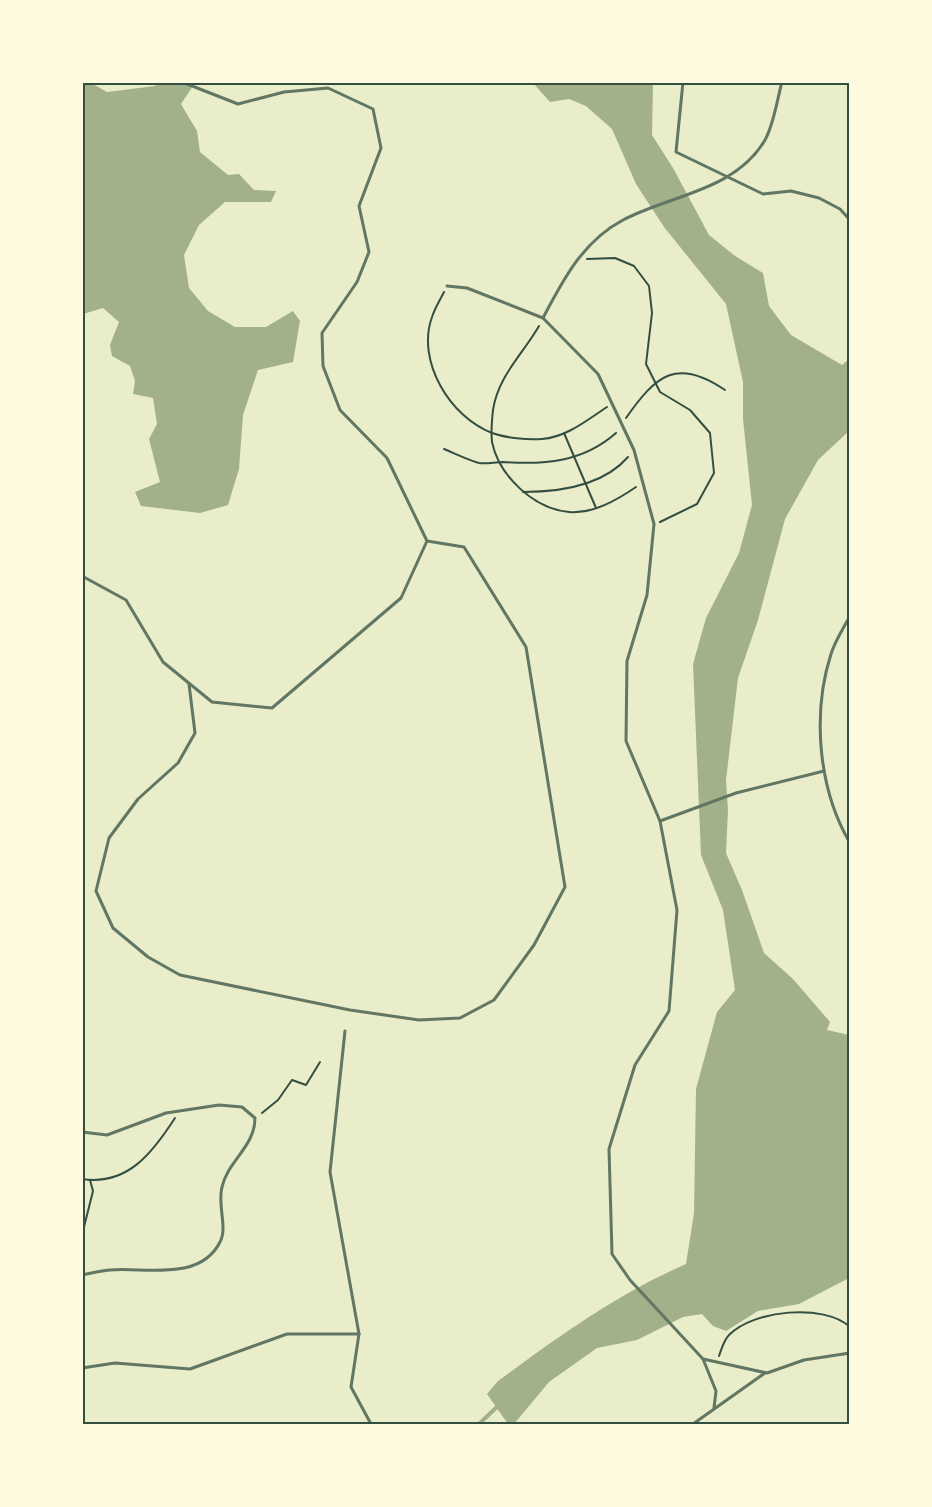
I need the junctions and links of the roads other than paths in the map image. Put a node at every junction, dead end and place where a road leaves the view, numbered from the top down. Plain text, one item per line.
1 (182, 82) edge
2 (683, 82) edge
3 (782, 82) edge
4 (727, 176) junction
5 (849, 220) edge
6 (447, 286) road end
7 (543, 318) junction
8 (427, 541) junction
9 (82, 576) edge
10 (849, 616) edge
11 (189, 684) junction
12 (824, 771) junction
13 (660, 821) junction
14 (849, 843) edge
15 (345, 1031) dead end
16 (82, 1132) edge
17 (82, 1275) edge
18 (359, 1334) junction
19 (849, 1353) edge
20 (703, 1359) junction
21 (82, 1368) edge
22 (767, 1372) junction
23 (714, 1408) junction
24 (371, 1425) edge
25 (693, 1425) edge

1 - 8 lane
2 - 4 lane
3 - 4 lane
4 - 5 lane
4 - 7 lane
6 - 7 lane
7 - 13 lane
8 - 11 lane
8 - 11 lane
9 - 11 lane
10 - 12 lane
12 - 13 lane
12 - 14 lane
13 - 20 lane
15 - 18 lane
16 - 17 lane
18 - 21 lane
18 - 24 lane
19 - 22 lane
20 - 22 lane
20 - 23 lane
22 - 23 lane
23 - 25 lane

